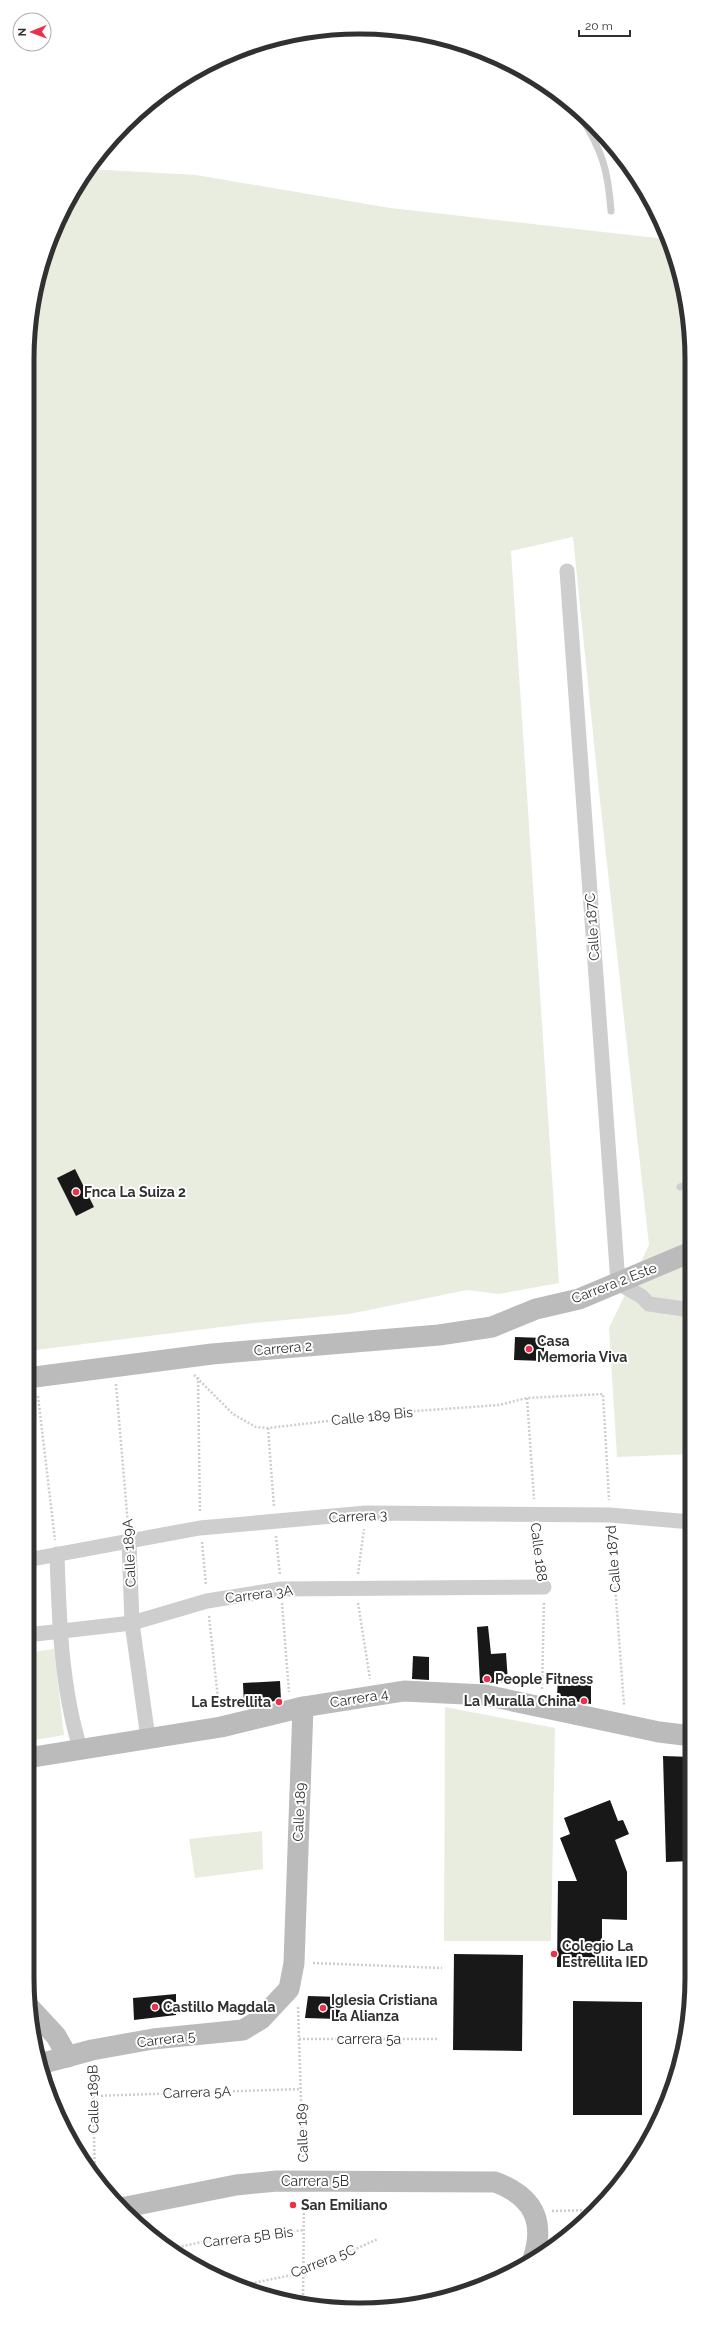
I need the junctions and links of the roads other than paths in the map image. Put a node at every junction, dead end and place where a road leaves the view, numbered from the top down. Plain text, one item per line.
1 (586, 125) edge
2 (611, 211) dead end
3 (567, 571) dead end
4 (685, 1185) edge
5 (680, 1187) dead end
6 (685, 1255) edge
7 (618, 1283) junction
8 (536, 1309) joint
9 (685, 1309) edge
10 (34, 1378) edge
11 (685, 1521) edge
12 (129, 1541) junction
13 (56, 1554) junction
14 (34, 1559) edge
15 (544, 1587) road end
16 (132, 1623) junction
17 (59, 1631) junction
18 (34, 1634) edge
19 (297, 1709) junction
20 (685, 1735) edge
21 (148, 1738) junction
22 (81, 1751) junction
23 (34, 1757) edge
24 (285, 1992) joint
25 (37, 2015) edge
26 (68, 2057) junction
27 (45, 2063) edge
28 (128, 2207) edge
29 (536, 2250) edge

1 - 2 lane
3 - 7 street, Calle 187C
4 - 5 lane
6 - 7 main road, Carrera 2 Este
7 - 8 main road, Carrera 2 Este
7 - 9 street
8 - 10 main road, Carrera 2
11 - 12 street, Carrera 3
12 - 13 street, Carrera 3
12 - 16 street, Calle 189A
13 - 14 street, Carrera 3
13 - 17 street
15 - 16 street, Carrera 3A
16 - 17 street, Carrera 3A
16 - 21 street, Calle 189A
17 - 18 street, Carrera 3A
17 - 22 street
19 - 20 main road, Carrera 4
19 - 21 main road, Carrera 4
19 - 24 main road, Calle 189
21 - 22 main road, Carrera 4
22 - 23 main road, Carrera 4
24 - 26 main road, Carrera 5
25 - 26 main road
26 - 27 main road, Carrera 5
28 - 29 main road, Carrera 5B

